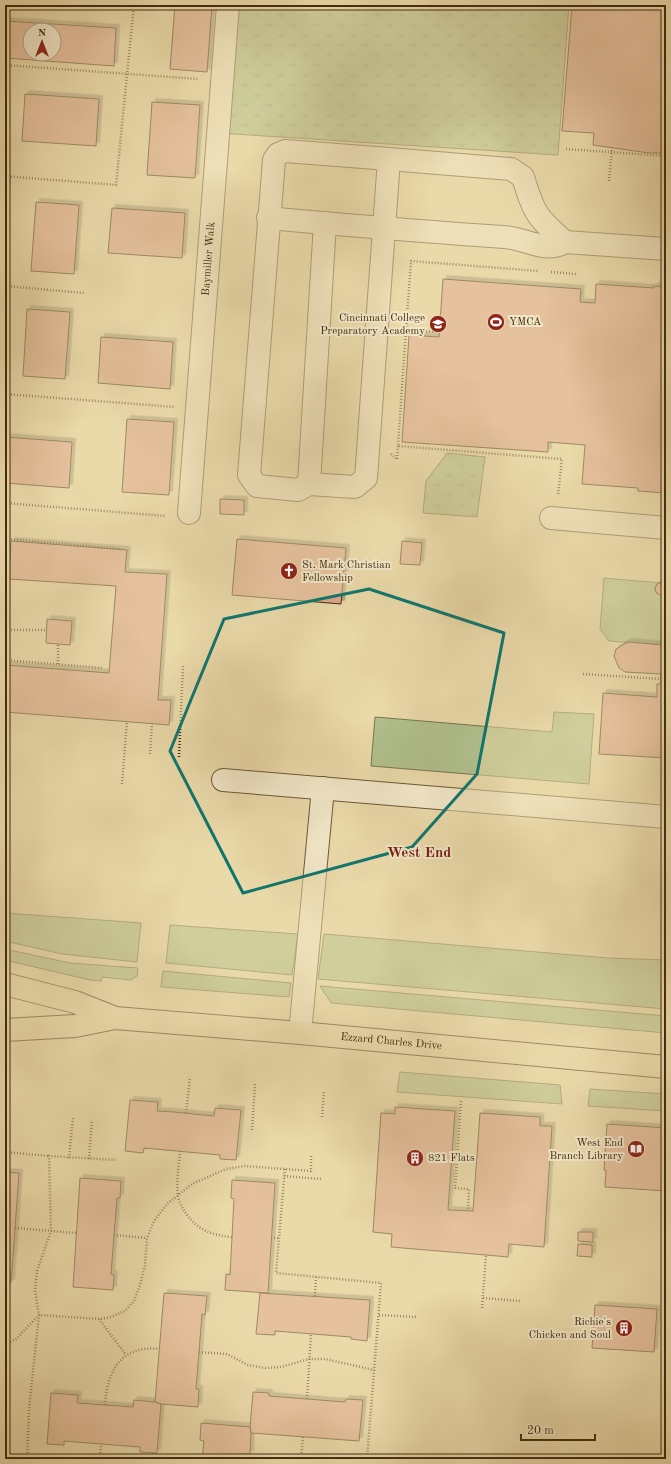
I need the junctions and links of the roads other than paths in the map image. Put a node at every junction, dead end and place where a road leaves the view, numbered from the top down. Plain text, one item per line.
1 (228, 5) edge
2 (389, 159) junction
3 (268, 218) junction
4 (325, 223) junction
5 (384, 229) junction
6 (565, 242) junction
7 (666, 248) edge
8 (309, 484) junction
9 (554, 511) road end
10 (189, 513) road end
11 (666, 528) edge
12 (223, 780) dead end
13 (323, 788) junction
14 (666, 817) edge
15 (5, 984) edge
16 (115, 1018) junction
17 (5, 1030) edge
18 (300, 1033) junction
19 (666, 1067) edge

1 - 10 street, Baymiller Walk
2 - 3 street
2 - 5 street
2 - 6 street
3 - 4 street
3 - 8 street
4 - 5 street
4 - 8 street
5 - 6 street
5 - 8 street
6 - 7 street
9 - 11 street
12 - 13 street
13 - 14 street
13 - 18 street
15 - 16 main road, Ezzard Charles Drive
16 - 17 main road, Ezzard Charles Drive
16 - 18 main road, Ezzard Charles Drive
18 - 19 main road, Ezzard Charles Drive

